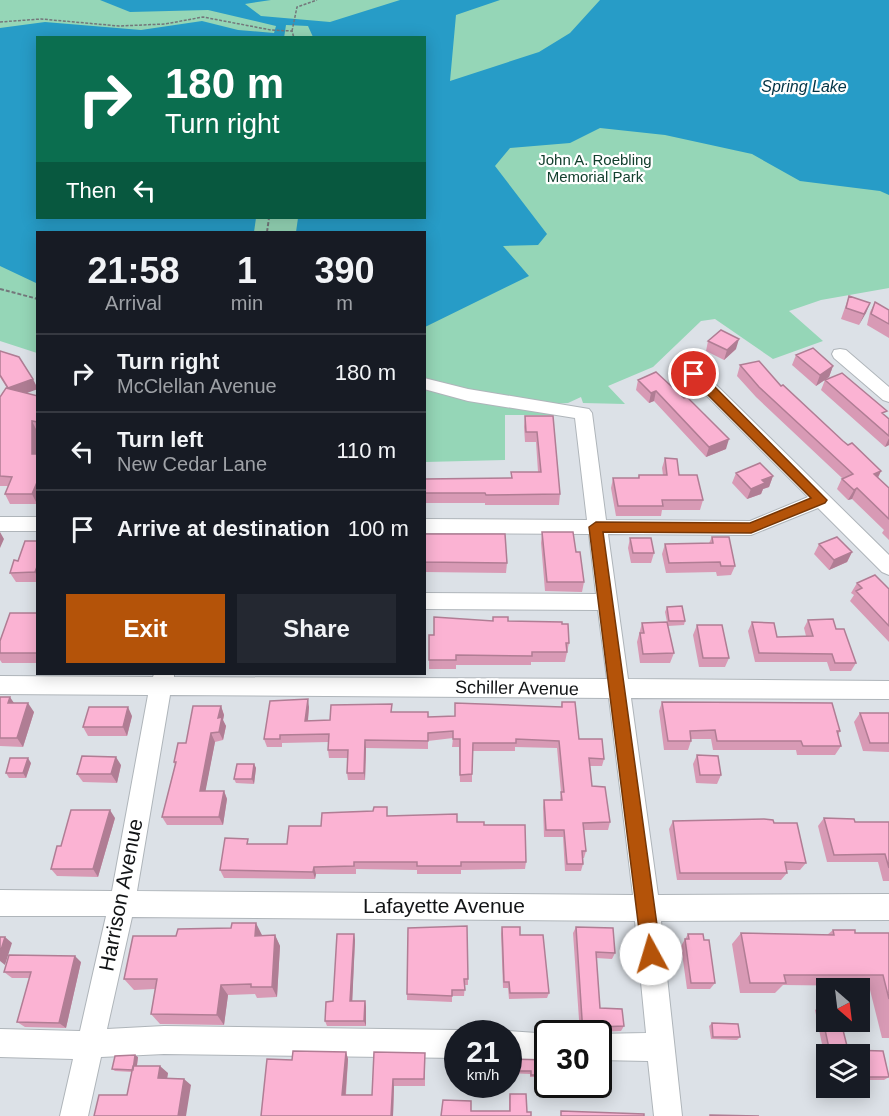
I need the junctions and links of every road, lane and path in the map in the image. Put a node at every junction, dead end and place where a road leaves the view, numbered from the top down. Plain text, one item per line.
1 (317, 0) edge
2 (0, 22) edge
3 (292, 31) junction
4 (293, 36) edge
5 (0, 289) edge
6 (36, 298) edge
7 (840, 354) dead end
8 (694, 374) dead end
9 (426, 384) edge
10 (889, 396) edge
11 (820, 500) junction
12 (0, 524) edge
13 (36, 524) edge
14 (426, 526) edge
15 (596, 527) junction
16 (889, 567) edge
17 (426, 601) edge
18 (606, 602) junction
19 (163, 680) edge
20 (0, 685) edge
21 (618, 690) junction
22 (889, 690) edge
23 (0, 903) edge
24 (122, 904) junction
25 (889, 907) edge
26 (647, 908) junction
27 (91, 1042) junction
28 (0, 1043) edge
29 (444, 1044) edge
30 (612, 1046) edge
31 (661, 1047) junction
32 (74, 1116) edge
33 (668, 1116) edge

1 - 3 path
2 - 3 path
3 - 4 path
5 - 6 path
7 - 10 street
8 - 11 street
9 - 15 street
11 - 15 street
11 - 16 street
12 - 13 street
14 - 15 street
15 - 18 street
17 - 18 street
18 - 21 street
19 - 20 street, Schiller Avenue
19 - 21 street, Schiller Avenue
19 - 24 street, Harrison Avenue
21 - 22 street, Schiller Avenue
21 - 26 street
23 - 24 street, Lafayette Avenue
24 - 26 street, Lafayette Avenue
24 - 27 street, Harrison Avenue
25 - 26 street, Lafayette Avenue
26 - 31 street
27 - 28 street
27 - 29 street
27 - 32 street, Harrison Avenue
30 - 31 street
31 - 33 street

